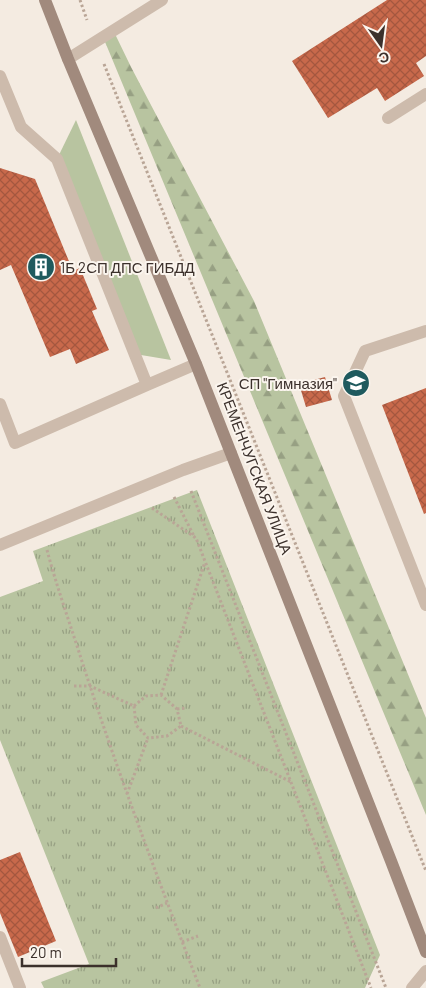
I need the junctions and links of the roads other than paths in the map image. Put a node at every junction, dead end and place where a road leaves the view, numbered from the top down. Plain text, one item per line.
1 (45, 0) edge
2 (162, 0) edge
3 (68, 59) junction
4 (0, 76) edge
5 (426, 94) edge
6 (388, 118) dead end
7 (426, 331) edge
8 (196, 364) junction
9 (147, 386) junction
10 (0, 404) edge
11 (231, 453) junction
12 (0, 545) edge
13 (426, 605) edge
14 (0, 937) edge
15 (426, 952) edge
16 (426, 971) edge
17 (20, 988) edge
18 (412, 988) edge

1 - 3 street, КРЕМЕНЧУГСКАЯ УЛИЦА
2 - 3 lane
3 - 8 street, КРЕМЕНЧУГСКАЯ УЛИЦА
4 - 9 lane
5 - 6 lane
7 - 13 lane
8 - 9 lane
8 - 11 street, КРЕМЕНЧУГСКАЯ УЛИЦА
9 - 10 lane
11 - 12 lane
11 - 15 street, КРЕМЕНЧУГСКАЯ УЛИЦА
14 - 17 lane
16 - 18 lane

